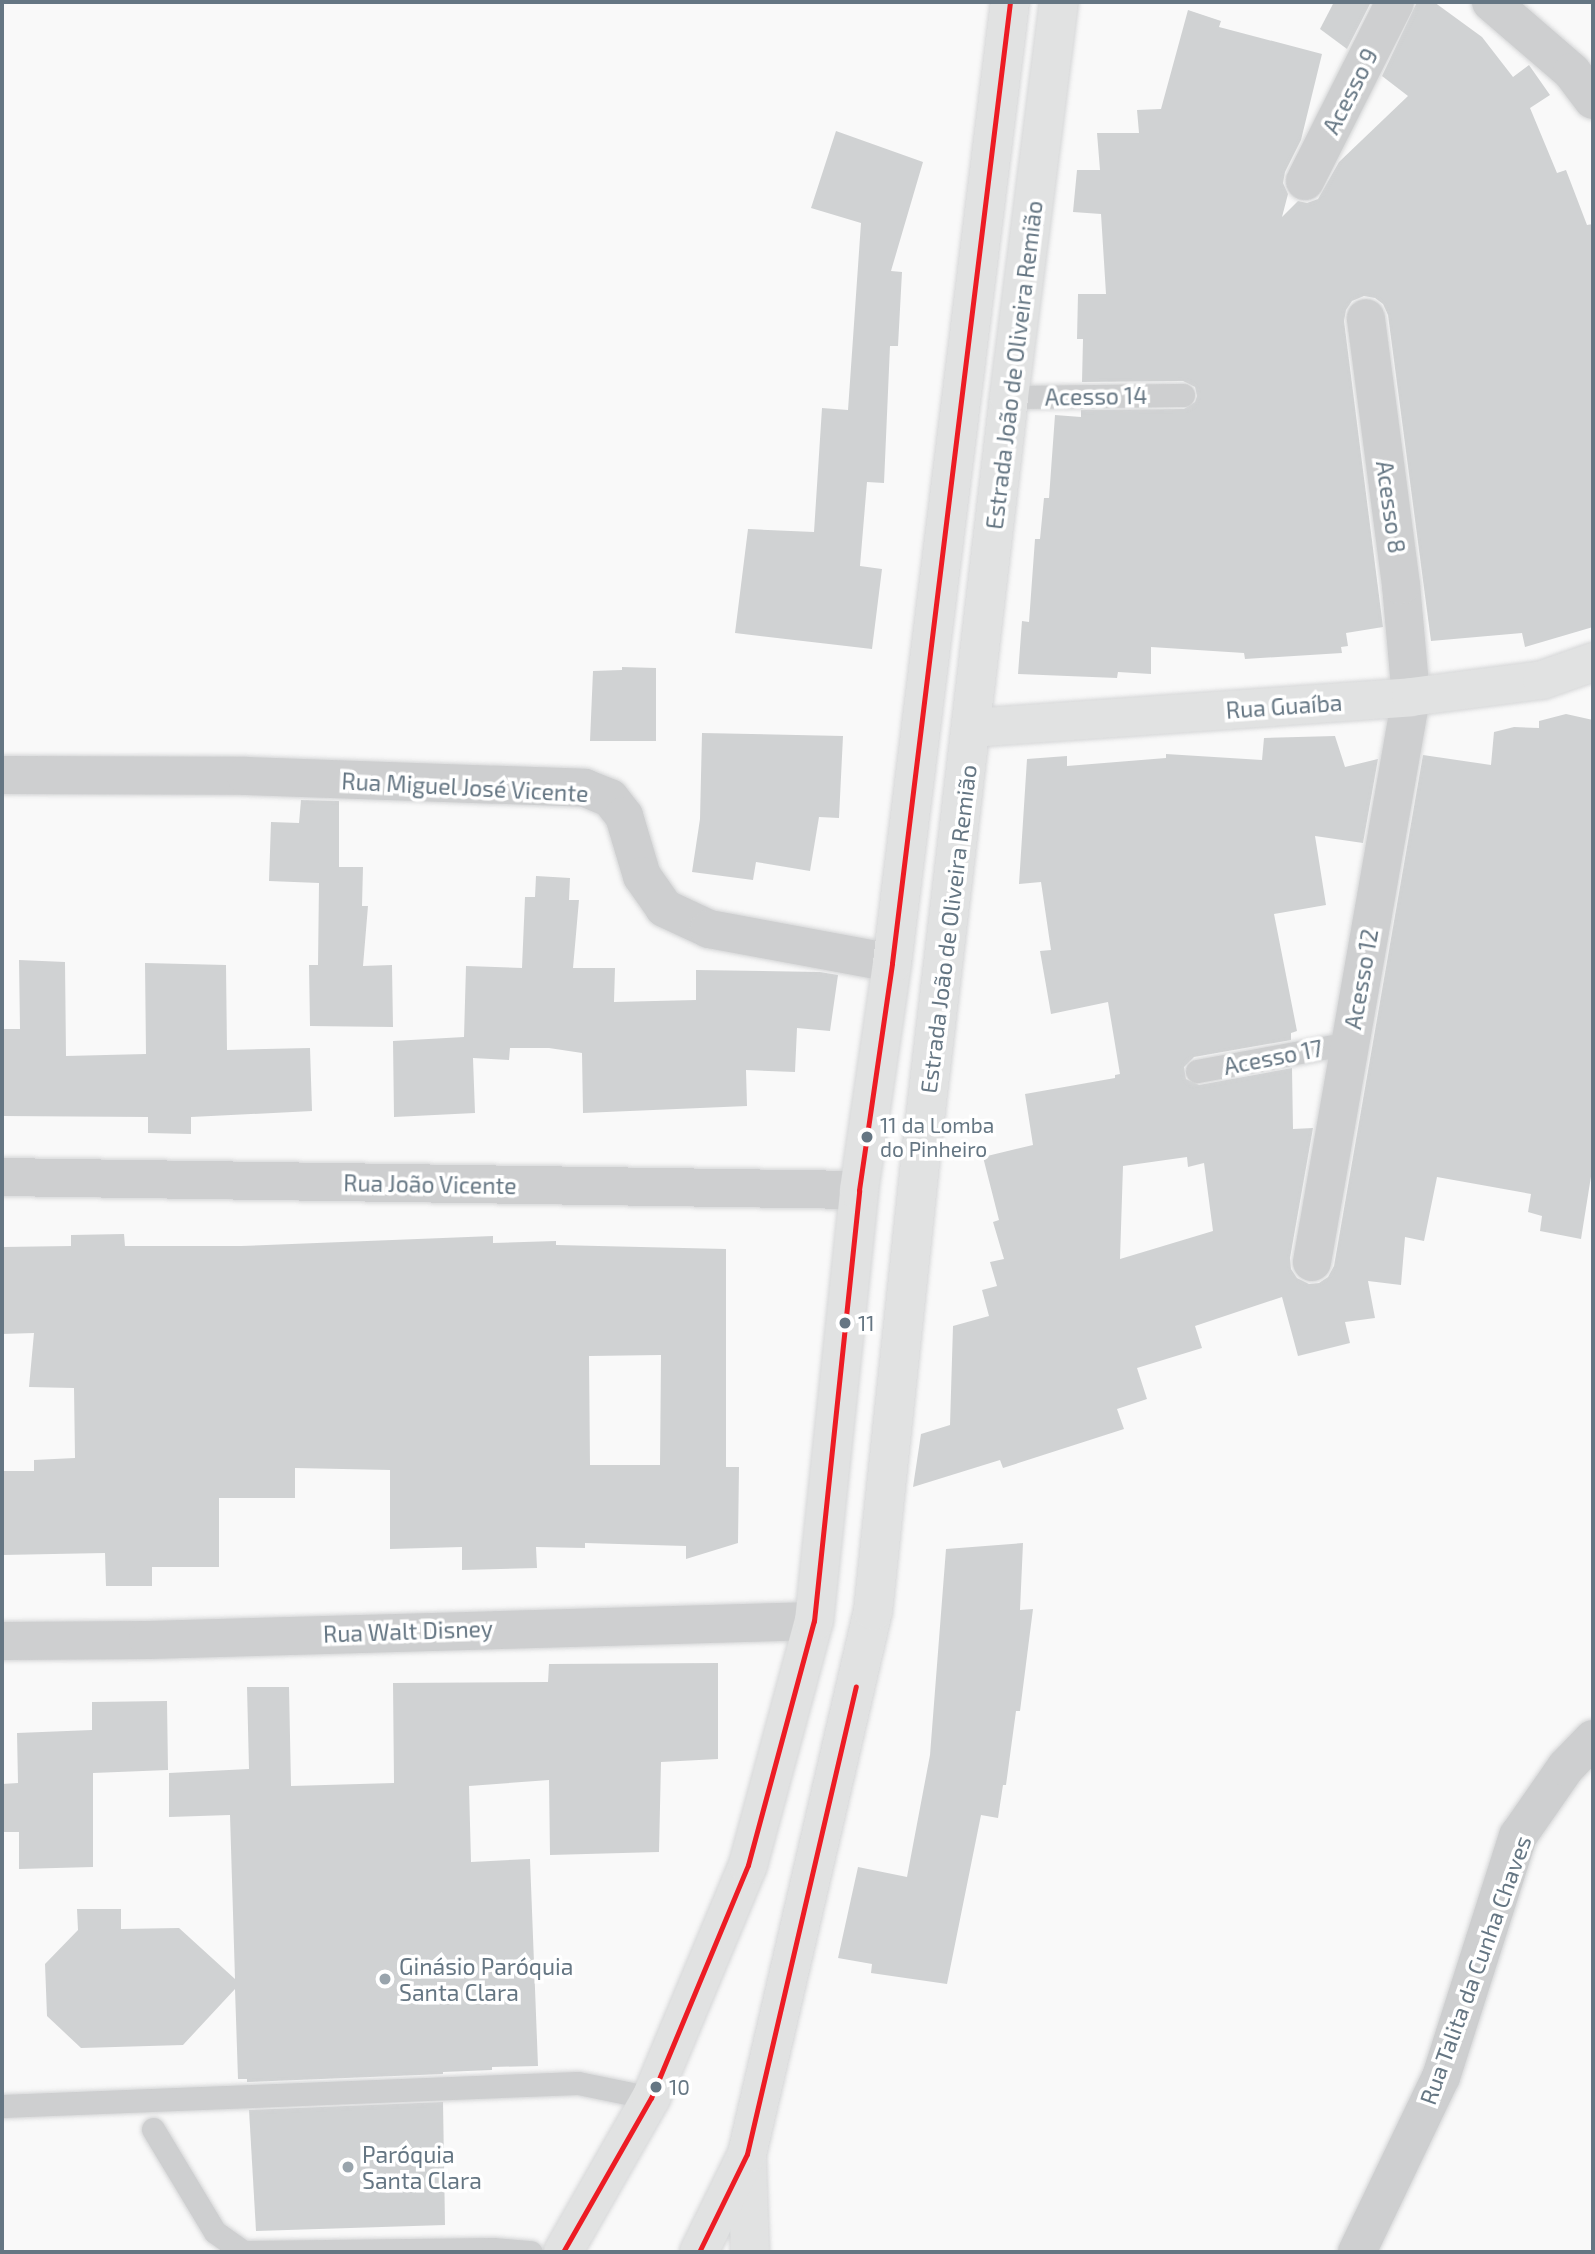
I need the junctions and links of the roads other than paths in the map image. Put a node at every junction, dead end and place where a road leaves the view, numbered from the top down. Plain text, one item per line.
1 (1010, 2) edge
2 (1059, 2) edge
3 (1395, 2) edge
4 (1490, 2) edge
5 (1593, 100) edge
6 (1305, 181) dead end
7 (1366, 318) dead end
8 (1182, 395) dead end
9 (1009, 397) junction
10 (1593, 662) edge
11 (1412, 697) junction
12 (972, 728) junction
13 (2, 775) edge
14 (892, 963) junction
15 (1350, 1043) junction
16 (1197, 1071) dead end
17 (2, 1177) edge
18 (859, 1191) junction
19 (1312, 1262) dead end
20 (814, 1621) junction
21 (2, 1640) edge
22 (1593, 1739) edge
23 (651, 2098) junction
24 (2, 2105) edge
25 (153, 2129) dead end
26 (747, 2154) junction
27 (530, 2252) edge
28 (563, 2252) edge
29 (699, 2252) edge
30 (750, 2252) edge
31 (1357, 2252) edge

1 - 14 main road, Estrada João de Oliveira Remião
2 - 9 main road, Estrada João de Oliveira Remião
3 - 6 street, Acesso 9
4 - 5 street
7 - 11 street, Acesso 8
8 - 9 lane, Acesso 14
9 - 12 main road, Estrada João de Oliveira Remião
10 - 11 main road, Rua Guaíba
11 - 12 main road, Rua Guaíba
11 - 15 street, Acesso 12
12 - 26 main road, Estrada João de Oliveira Remião
13 - 14 street, Rua Miguel José Vicente
14 - 18 main road, Estrada João de Oliveira Remião
15 - 16 lane, Acesso 17
15 - 19 street, Acesso 12
17 - 18 street, Rua João Vicente
18 - 20 main road, Estrada João de Oliveira Remião
20 - 21 street, Rua Walt Disney
20 - 23 main road, Estrada João de Oliveira Remião
22 - 31 street, Rua Talita da Cunha Chaves
23 - 24 lane
23 - 28 main road, Estrada João de Oliveira Remião
25 - 27 lane
26 - 29 main road, Estrada João de Oliveira Remião
26 - 30 main road

